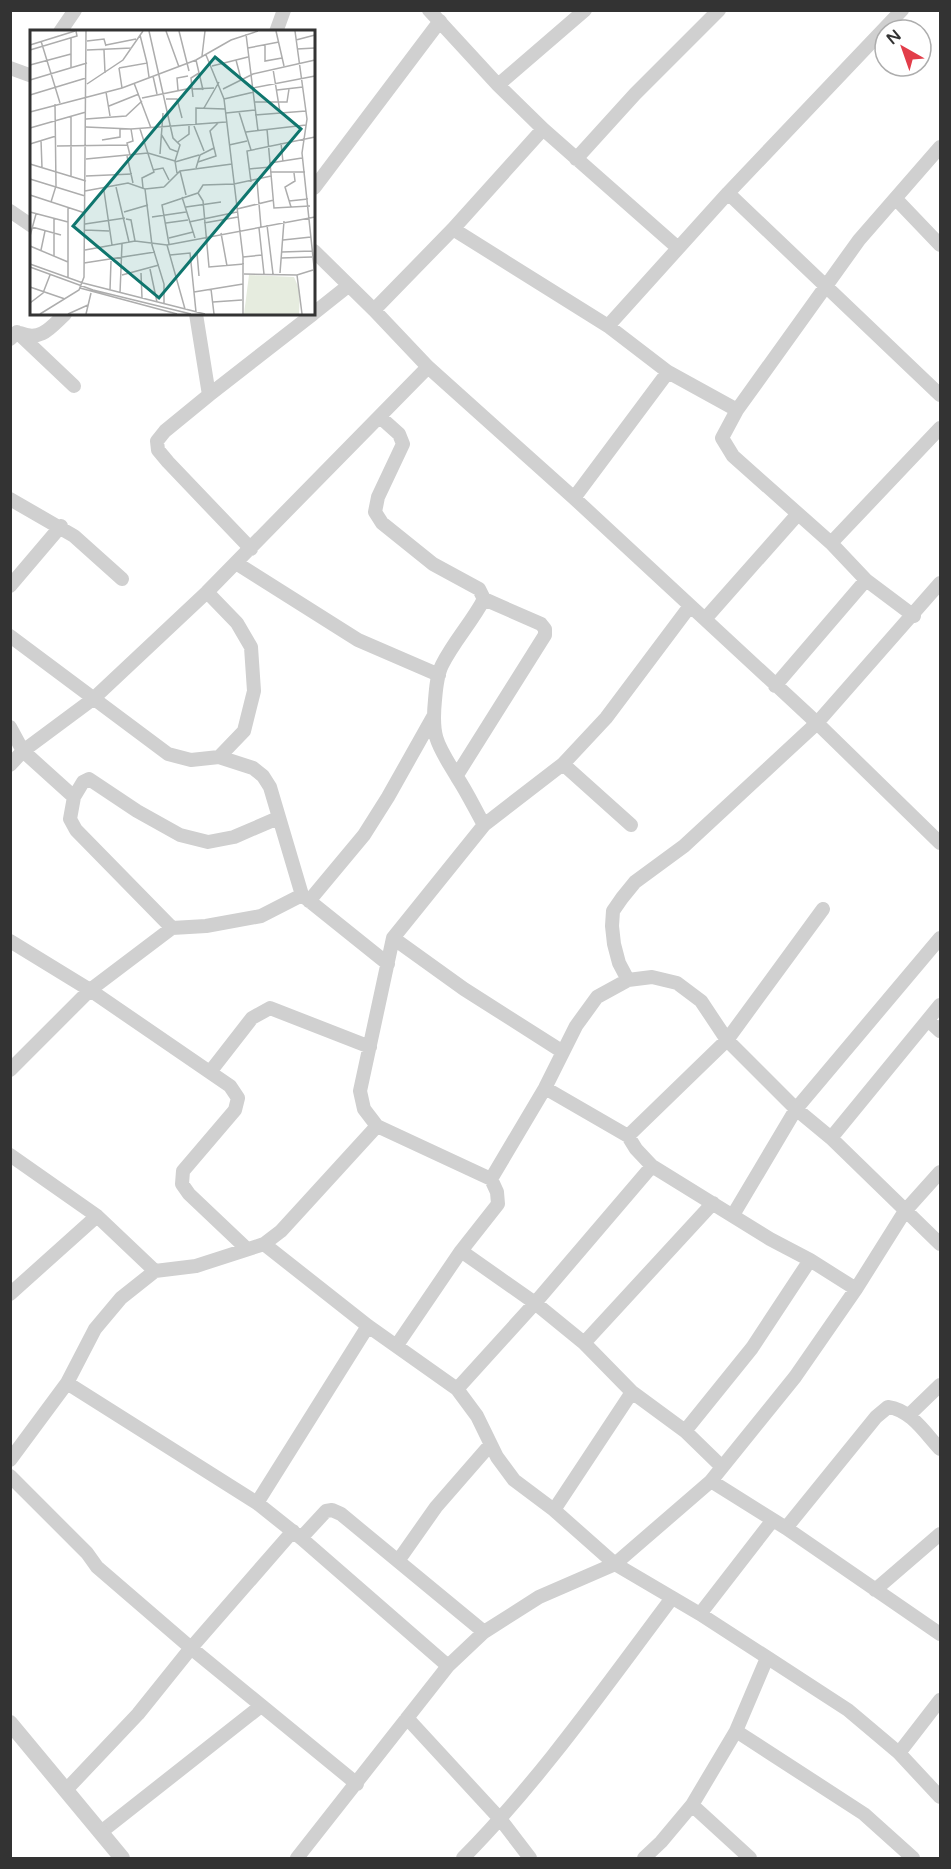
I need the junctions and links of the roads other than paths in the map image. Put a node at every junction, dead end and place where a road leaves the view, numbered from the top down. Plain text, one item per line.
1 (75, 10) edge
2 (284, 10) edge
3 (429, 10) edge
4 (585, 10) edge
5 (902, 10) edge
6 (719, 11) edge
7 (441, 21) junction
8 (61, 30) edge
9 (277, 30) edge
10 (10, 68) edge
11 (30, 74) edge
12 (498, 84) junction
13 (543, 129) junction
14 (940, 147) edge
15 (576, 159) junction
16 (315, 187) edge
17 (728, 192) junction
18 (896, 199) junction
19 (10, 211) edge
20 (30, 225) edge
21 (453, 229) junction
22 (940, 245) edge
23 (678, 248) junction
24 (315, 252) edge
25 (826, 284) junction
26 (348, 286) junction
27 (374, 310) junction
28 (315, 311) edge
29 (64, 315) edge
30 (196, 315) edge
31 (310, 315) edge
32 (609, 326) junction
33 (13, 332) edge
34 (428, 367) junction
35 (668, 372) junction
36 (74, 386) dead end
37 (939, 390) edge
38 (209, 394) junction
39 (737, 410) junction
40 (380, 417) junction
41 (940, 428) edge
42 (10, 498) edge
43 (574, 498) junction
44 (797, 515) junction
45 (61, 526) junction
46 (831, 543) junction
47 (251, 549) junction
48 (236, 563) junction
49 (122, 579) dead end
50 (866, 580) junction
51 (940, 583) edge
52 (10, 586) edge
53 (207, 592) junction
54 (484, 598) junction
55 (690, 606) junction
56 (914, 615) junction
57 (705, 619) junction
58 (10, 636) edge
59 (439, 675) junction
60 (775, 686) junction
61 (93, 699) junction
62 (433, 717) junction
63 (817, 723) junction
64 (10, 727) edge
65 (23, 752) junction
66 (219, 757) junction
67 (563, 764) junction
68 (10, 765) edge
69 (457, 776) junction
70 (75, 797) junction
71 (278, 818) junction
72 (484, 825) junction
73 (631, 825) dead end
74 (940, 843) edge
75 (306, 898) junction
76 (823, 909) dead end
77 (172, 928) junction
78 (393, 938) junction
79 (940, 938) edge
80 (10, 941) edge
81 (388, 964) junction
82 (628, 980) junction
83 (90, 990) junction
84 (940, 1005) edge
85 (928, 1020) junction
86 (940, 1031) edge
87 (728, 1040) junction
88 (370, 1047) junction
89 (563, 1053) junction
90 (10, 1070) edge
91 (210, 1072) junction
92 (545, 1088) junction
93 (796, 1109) junction
94 (377, 1126) junction
95 (628, 1136) junction
96 (831, 1138) junction
97 (10, 1155) edge
98 (652, 1166) junction
99 (940, 1172) edge
100 (490, 1179) junction
101 (713, 1203) junction
102 (906, 1211) junction
103 (733, 1215) junction
104 (97, 1216) junction
105 (264, 1244) junction
106 (940, 1244) edge
107 (246, 1248) junction
108 (461, 1251) junction
109 (810, 1260) junction
110 (155, 1271) junction
111 (856, 1289) junction
112 (10, 1294) edge
113 (536, 1303) junction
114 (368, 1326) junction
115 (584, 1343) junction
116 (397, 1345) junction
117 (67, 1383) junction
118 (940, 1385) edge
119 (457, 1389) junction
120 (632, 1392) junction
121 (909, 1415) junction
122 (685, 1431) junction
123 (490, 1445) junction
124 (940, 1449) edge
125 (10, 1460) edge
126 (722, 1467) junction
127 (10, 1476) edge
128 (711, 1481) junction
129 (257, 1503) junction
130 (554, 1510) junction
131 (772, 1521) junction
132 (786, 1528) junction
133 (940, 1534) edge
134 (297, 1535) junction
135 (398, 1561) junction
136 (615, 1564) junction
137 (875, 1590) junction
138 (672, 1598) junction
139 (700, 1614) junction
140 (484, 1632) junction
141 (940, 1634) edge
142 (190, 1648) junction
143 (768, 1658) junction
144 (448, 1666) junction
145 (940, 1700) edge
146 (261, 1706) junction
147 (407, 1718) junction
148 (10, 1723) edge
149 (736, 1731) junction
150 (899, 1753) junction
151 (357, 1784) junction
152 (66, 1790) junction
153 (940, 1797) edge
154 (692, 1805) junction
155 (501, 1820) junction
156 (101, 1832) junction
157 (122, 1858) edge
158 (297, 1858) edge
159 (463, 1858) edge
160 (530, 1858) edge
161 (644, 1858) edge
162 (750, 1858) edge
163 (913, 1858) edge

1 - 8 street
2 - 9 street
3 - 7 street
4 - 12 street
5 - 17 street
6 - 15 street
7 - 12 street
7 - 16 street
10 - 11 street
12 - 13 street
13 - 15 street
13 - 21 street
14 - 18 street
15 - 23 street
17 - 23 street
17 - 25 street
18 - 22 street
18 - 25 street
19 - 20 street
21 - 27 street
21 - 32 street
23 - 32 street
24 - 26 street
25 - 37 street
25 - 39 street
26 - 27 street
26 - 28 street
27 - 34 street
29 - 33 street
30 - 38 street
31 - 38 street
32 - 35 street
33 - 36 street
34 - 40 street
34 - 43 street
35 - 39 street
35 - 43 street
38 - 47 street
39 - 44 street
40 - 47 street
40 - 54 street
41 - 46 street
42 - 45 street
43 - 55 street
44 - 46 street
44 - 57 street
45 - 49 street
45 - 52 street
46 - 50 street
47 - 48 street
48 - 53 street
48 - 59 street
50 - 56 street
50 - 60 street
51 - 56 street
53 - 61 street
53 - 66 street
54 - 59 street
54 - 69 street
55 - 57 street
55 - 67 street
56 - 63 street
57 - 60 street
58 - 61 street
59 - 62 street
60 - 63 street
61 - 65 street
61 - 66 street
62 - 69 street
62 - 75 street
63 - 74 street
63 - 82 street
64 - 65 street
65 - 68 street
65 - 70 street
66 - 71 street
67 - 72 street
67 - 73 street
69 - 72 street
70 - 71 street
70 - 77 street
71 - 75 street
72 - 78 street
75 - 77 street
75 - 81 street
76 - 87 street
77 - 83 street
78 - 81 street
78 - 89 street
79 - 93 street
80 - 83 street
81 - 88 street
82 - 87 street
82 - 89 street
83 - 90 street
83 - 91 street
84 - 85 street
85 - 86 street
85 - 96 street
87 - 93 street
87 - 95 street
88 - 91 street
88 - 94 street
89 - 92 street
91 - 107 street
92 - 95 street
92 - 100 street
93 - 96 street
93 - 103 street
94 - 100 street
94 - 105 street
95 - 98 street
96 - 102 street
97 - 104 street
98 - 101 street
98 - 113 street
99 - 102 street
100 - 108 street
101 - 103 street
101 - 115 street
102 - 106 street
102 - 111 street
103 - 109 street
104 - 110 street
104 - 112 street
105 - 107 street
105 - 114 street
107 - 110 street
108 - 113 street
108 - 116 street
109 - 111 street
109 - 122 street
110 - 117 street
111 - 126 street
113 - 115 street
113 - 119 street
114 - 116 street
114 - 129 street
115 - 120 street
116 - 119 street
117 - 125 street
117 - 129 street
118 - 121 street
119 - 123 street
120 - 122 street
120 - 130 street
121 - 124 street
121 - 132 street
122 - 126 street
123 - 130 street
123 - 135 street
126 - 128 street
127 - 142 street
128 - 131 street
128 - 136 street
129 - 134 street
130 - 136 street
131 - 132 street
131 - 139 street
132 - 137 street
133 - 137 street
134 - 135 street
134 - 142 street
134 - 144 street
135 - 140 street
136 - 138 street
136 - 140 street
137 - 141 street
138 - 139 street
138 - 155 street
139 - 143 street
140 - 144 street
142 - 146 street
142 - 152 street
143 - 149 street
143 - 150 street
144 - 147 street
145 - 150 street
146 - 151 street
146 - 156 street
147 - 151 street
147 - 155 street
148 - 152 street
149 - 154 street
149 - 163 street
150 - 153 street
151 - 158 street
152 - 156 street
154 - 161 street
154 - 162 street
155 - 159 street
155 - 160 street
156 - 157 street

